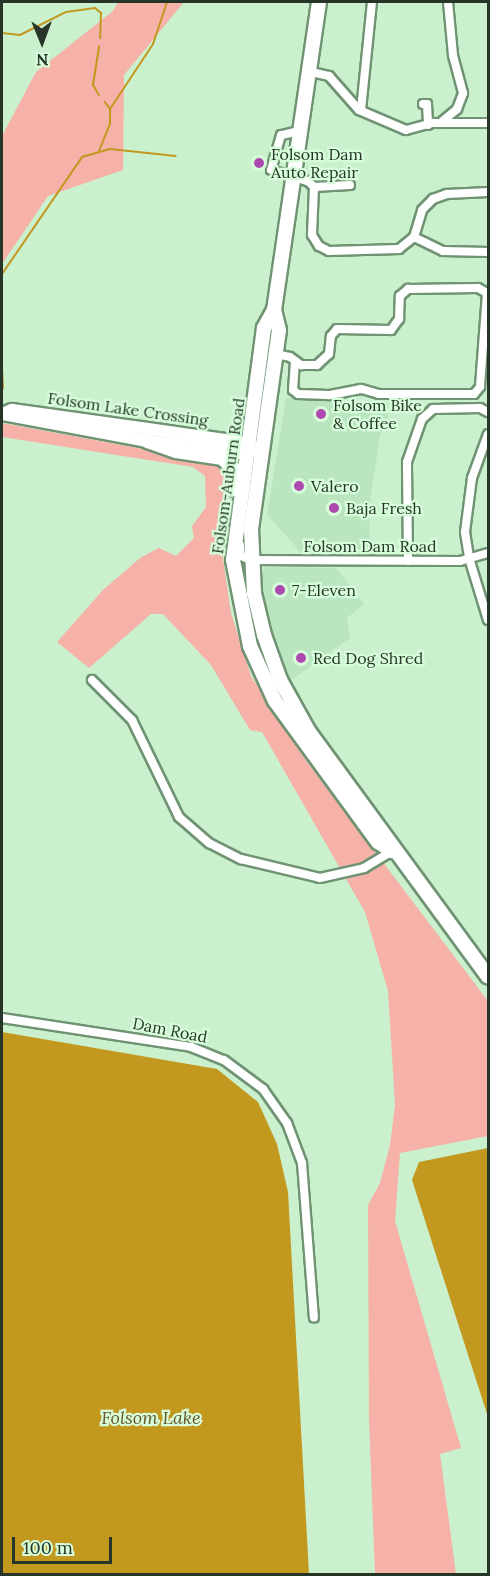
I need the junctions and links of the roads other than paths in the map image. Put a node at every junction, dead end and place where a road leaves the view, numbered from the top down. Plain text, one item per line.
1 (319, 2) edge
2 (372, 2) edge
3 (448, 2) edge
4 (307, 71) junction
5 (423, 104) dead end
6 (361, 110) junction
7 (440, 123) junction
8 (489, 123) edge
9 (428, 125) junction
10 (299, 131) junction
11 (292, 176) junction
12 (350, 185) dead end
13 (314, 187) junction
14 (489, 192) edge
15 (414, 237) junction
16 (489, 252) edge
17 (274, 310) junction
18 (275, 358) junction
19 (295, 362) junction
20 (489, 412) edge
21 (489, 434) edge
22 (147, 441) junction
23 (254, 449) junction
24 (239, 499) junction
25 (236, 520) junction
26 (489, 553) edge
27 (469, 558) junction
28 (251, 560) junction
29 (408, 561) junction
30 (489, 620) edge
31 (92, 680) dead end
32 (392, 851) junction
33 (489, 977) edge
34 (2, 1018) edge
35 (314, 1317) dead end

1 - 4 main road, Folsom-Auburn Road
2 - 6 street
3 - 7 street
4 - 6 street
4 - 10 main road, Folsom-Auburn Road
5 - 9 street
6 - 9 street
7 - 8 street
7 - 9 street
10 - 11 main road, Folsom-Auburn Road
10 - 11 street
11 - 13 street
11 - 17 main road, Folsom-Auburn Road
12 - 13 street
13 - 15 street
14 - 15 street
15 - 16 street
17 - 18 main road, Folsom-Auburn Road
17 - 23 main road, Folsom-Auburn Road
18 - 19 street
18 - 23 main road, Folsom-Auburn Road
19 - 19 street
20 - 29 street
21 - 27 street
22 - 23 main road, Folsom Lake Crossing
22 - 23 main road, Folsom Lake Crossing
22 - 25 main road
23 - 24 main road, Folsom-Auburn Road
23 - 28 main road, Folsom-Auburn Road
24 - 25 main road, Folsom-Auburn Road
24 - 28 street
25 - 32 main road, Folsom-Auburn Road
26 - 27 street, Folsom Dam Road
27 - 29 street, Folsom Dam Road
27 - 30 street
28 - 29 street, Folsom Dam Road
28 - 32 main road, Folsom-Auburn Road
31 - 32 street
32 - 33 main road, Folsom-Auburn Road
34 - 35 street, Dam Road

